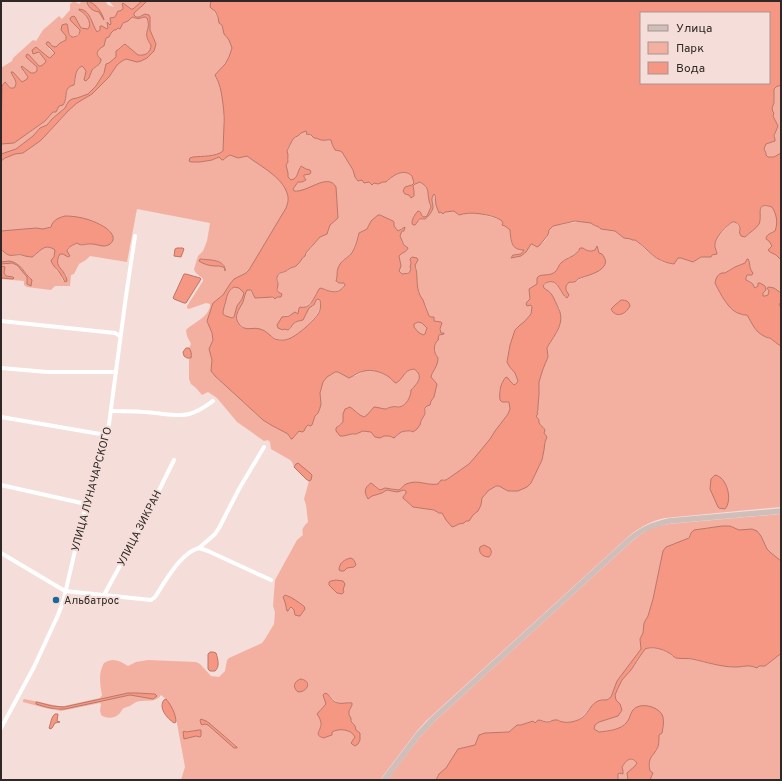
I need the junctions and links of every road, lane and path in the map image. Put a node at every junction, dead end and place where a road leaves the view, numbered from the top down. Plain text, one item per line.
1 (135, 236) dead end
2 (1, 321) edge
3 (120, 336) junction
4 (1, 368) edge
5 (116, 372) junction
6 (213, 401) dead end
7 (111, 411) junction
8 (1, 417) edge
9 (106, 436) junction
10 (264, 447) dead end
11 (174, 460) dead end
12 (1, 485) edge
13 (86, 504) junction
14 (781, 510) edge
15 (199, 548) junction
16 (1, 553) edge
17 (271, 580) dead end
18 (65, 591) junction
19 (104, 595) junction
20 (1, 728) edge
21 (384, 780) edge

1 - 3 street, УЛИЦА ЛУНАЧАРСКОГО
2 - 3 street
3 - 5 street, УЛИЦА ЛУНАЧАРСКОГО
4 - 5 street
5 - 7 street, УЛИЦА ЛУНАЧАРСКОГО
6 - 7 street
7 - 9 street, УЛИЦА ЛУНАЧАРСКОГО
8 - 9 street
9 - 13 street, УЛИЦА ЛУНАЧАРСКОГО
10 - 15 street
11 - 19 street, УЛИЦА ЗИКРАН
12 - 13 street
13 - 18 street, УЛИЦА ЛУНАЧАРСКОГО
14 - 21 main road
15 - 17 street
15 - 19 street
16 - 18 street
18 - 19 street
18 - 20 street, УЛИЦА ЛУНАЧАРСКОГО

